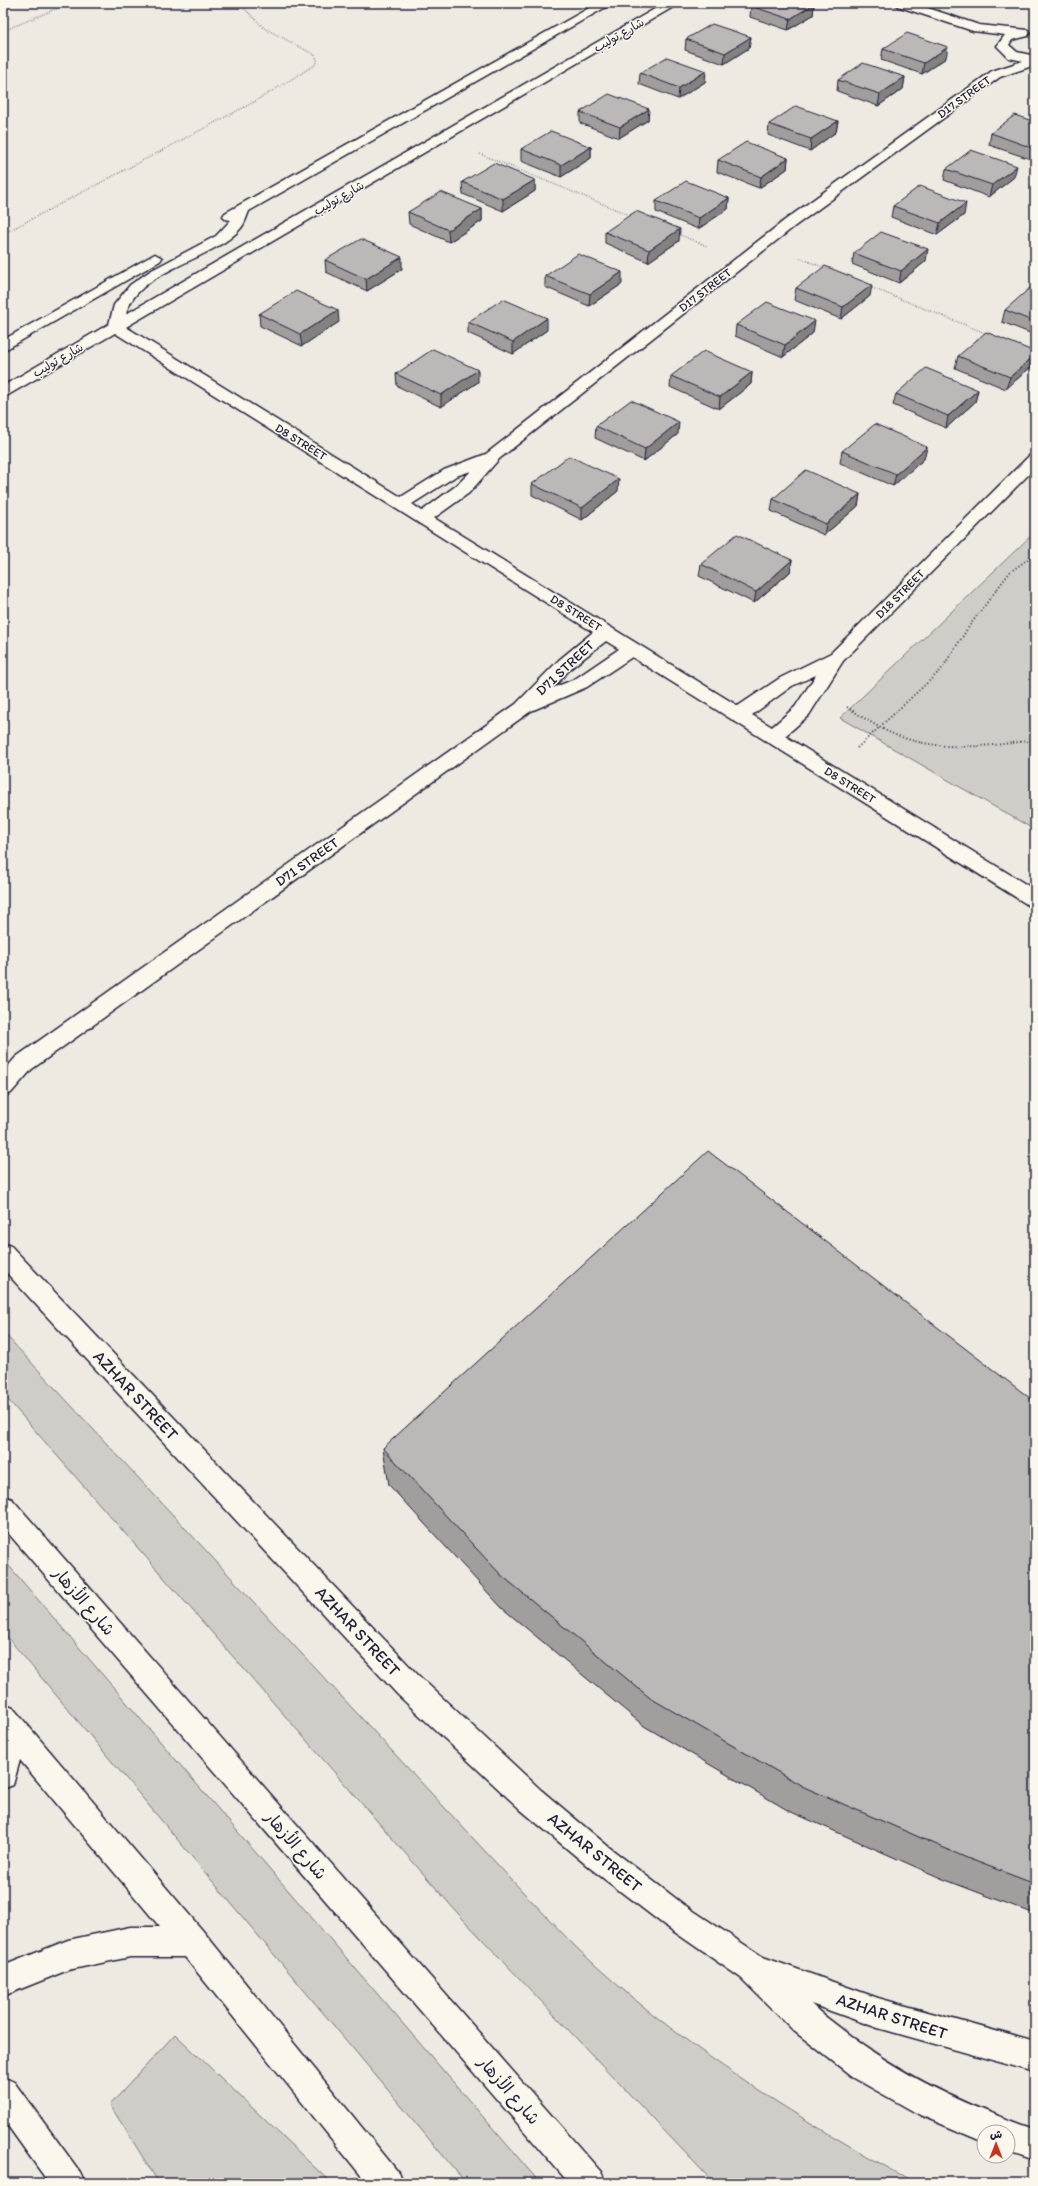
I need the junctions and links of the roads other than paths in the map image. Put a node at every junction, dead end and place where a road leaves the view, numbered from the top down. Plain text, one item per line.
1 (607, 3) edge
2 (674, 3) edge
3 (901, 3) edge
4 (977, 28) junction
5 (1030, 33) edge
6 (1004, 48) junction
7 (1035, 61) edge
8 (996, 74) junction
9 (243, 209) junction
10 (215, 224) dead end
11 (167, 252) dead end
12 (116, 327) junction
13 (3, 346) edge
14 (3, 392) edge
15 (493, 456) junction
16 (1035, 459) edge
17 (400, 504) junction
18 (423, 518) junction
19 (606, 631) junction
20 (633, 648) junction
21 (836, 657) junction
22 (523, 708) junction
23 (739, 715) junction
24 (773, 736) junction
25 (1035, 900) edge
26 (24, 1063) junction
27 (3, 1073) edge
28 (3, 1087) edge
29 (3, 1253) edge
30 (3, 1508) edge
31 (8, 1724) edge
32 (3, 1775) edge
33 (192, 1942) junction
34 (752, 1967) junction
35 (3, 1981) edge
36 (1035, 2057) edge
37 (3, 2093) edge
38 (979, 2124) edge
39 (1016, 2139) edge
40 (1035, 2145) edge
41 (69, 2183) edge
42 (387, 2183) edge
43 (590, 2183) edge

1 - 9 street
2 - 12 street, شارع توليب
3 - 4 street
4 - 5 street
4 - 6 street
5 - 6 street
6 - 7 street
6 - 8 street, D17 STREET
7 - 8 street, D17 STREET
8 - 15 street, D17 STREET
9 - 10 street
9 - 12 street
11 - 13 street
12 - 14 street, شارع توليب
12 - 17 street, D8 STREET
15 - 17 street
15 - 18 street, D17 STREET
16 - 21 street, D18 STREET
17 - 18 street, D8 STREET
18 - 19 street, D8 STREET
19 - 20 street, D8 STREET
19 - 22 street, D71 STREET
20 - 22 street
20 - 23 street, D8 STREET
21 - 23 street
21 - 24 street, D18 STREET
22 - 26 street, D71 STREET
23 - 24 street, D8 STREET
24 - 25 street, D8 STREET
26 - 27 street
26 - 28 street, D71 STREET
29 - 34 street, AZHAR STREET
30 - 43 street, شارع الأزهار
31 - 32 street
31 - 33 street
33 - 35 street
33 - 42 street
34 - 36 street, AZHAR STREET
34 - 38 street, AZHAR STREET
37 - 41 street
39 - 40 street

